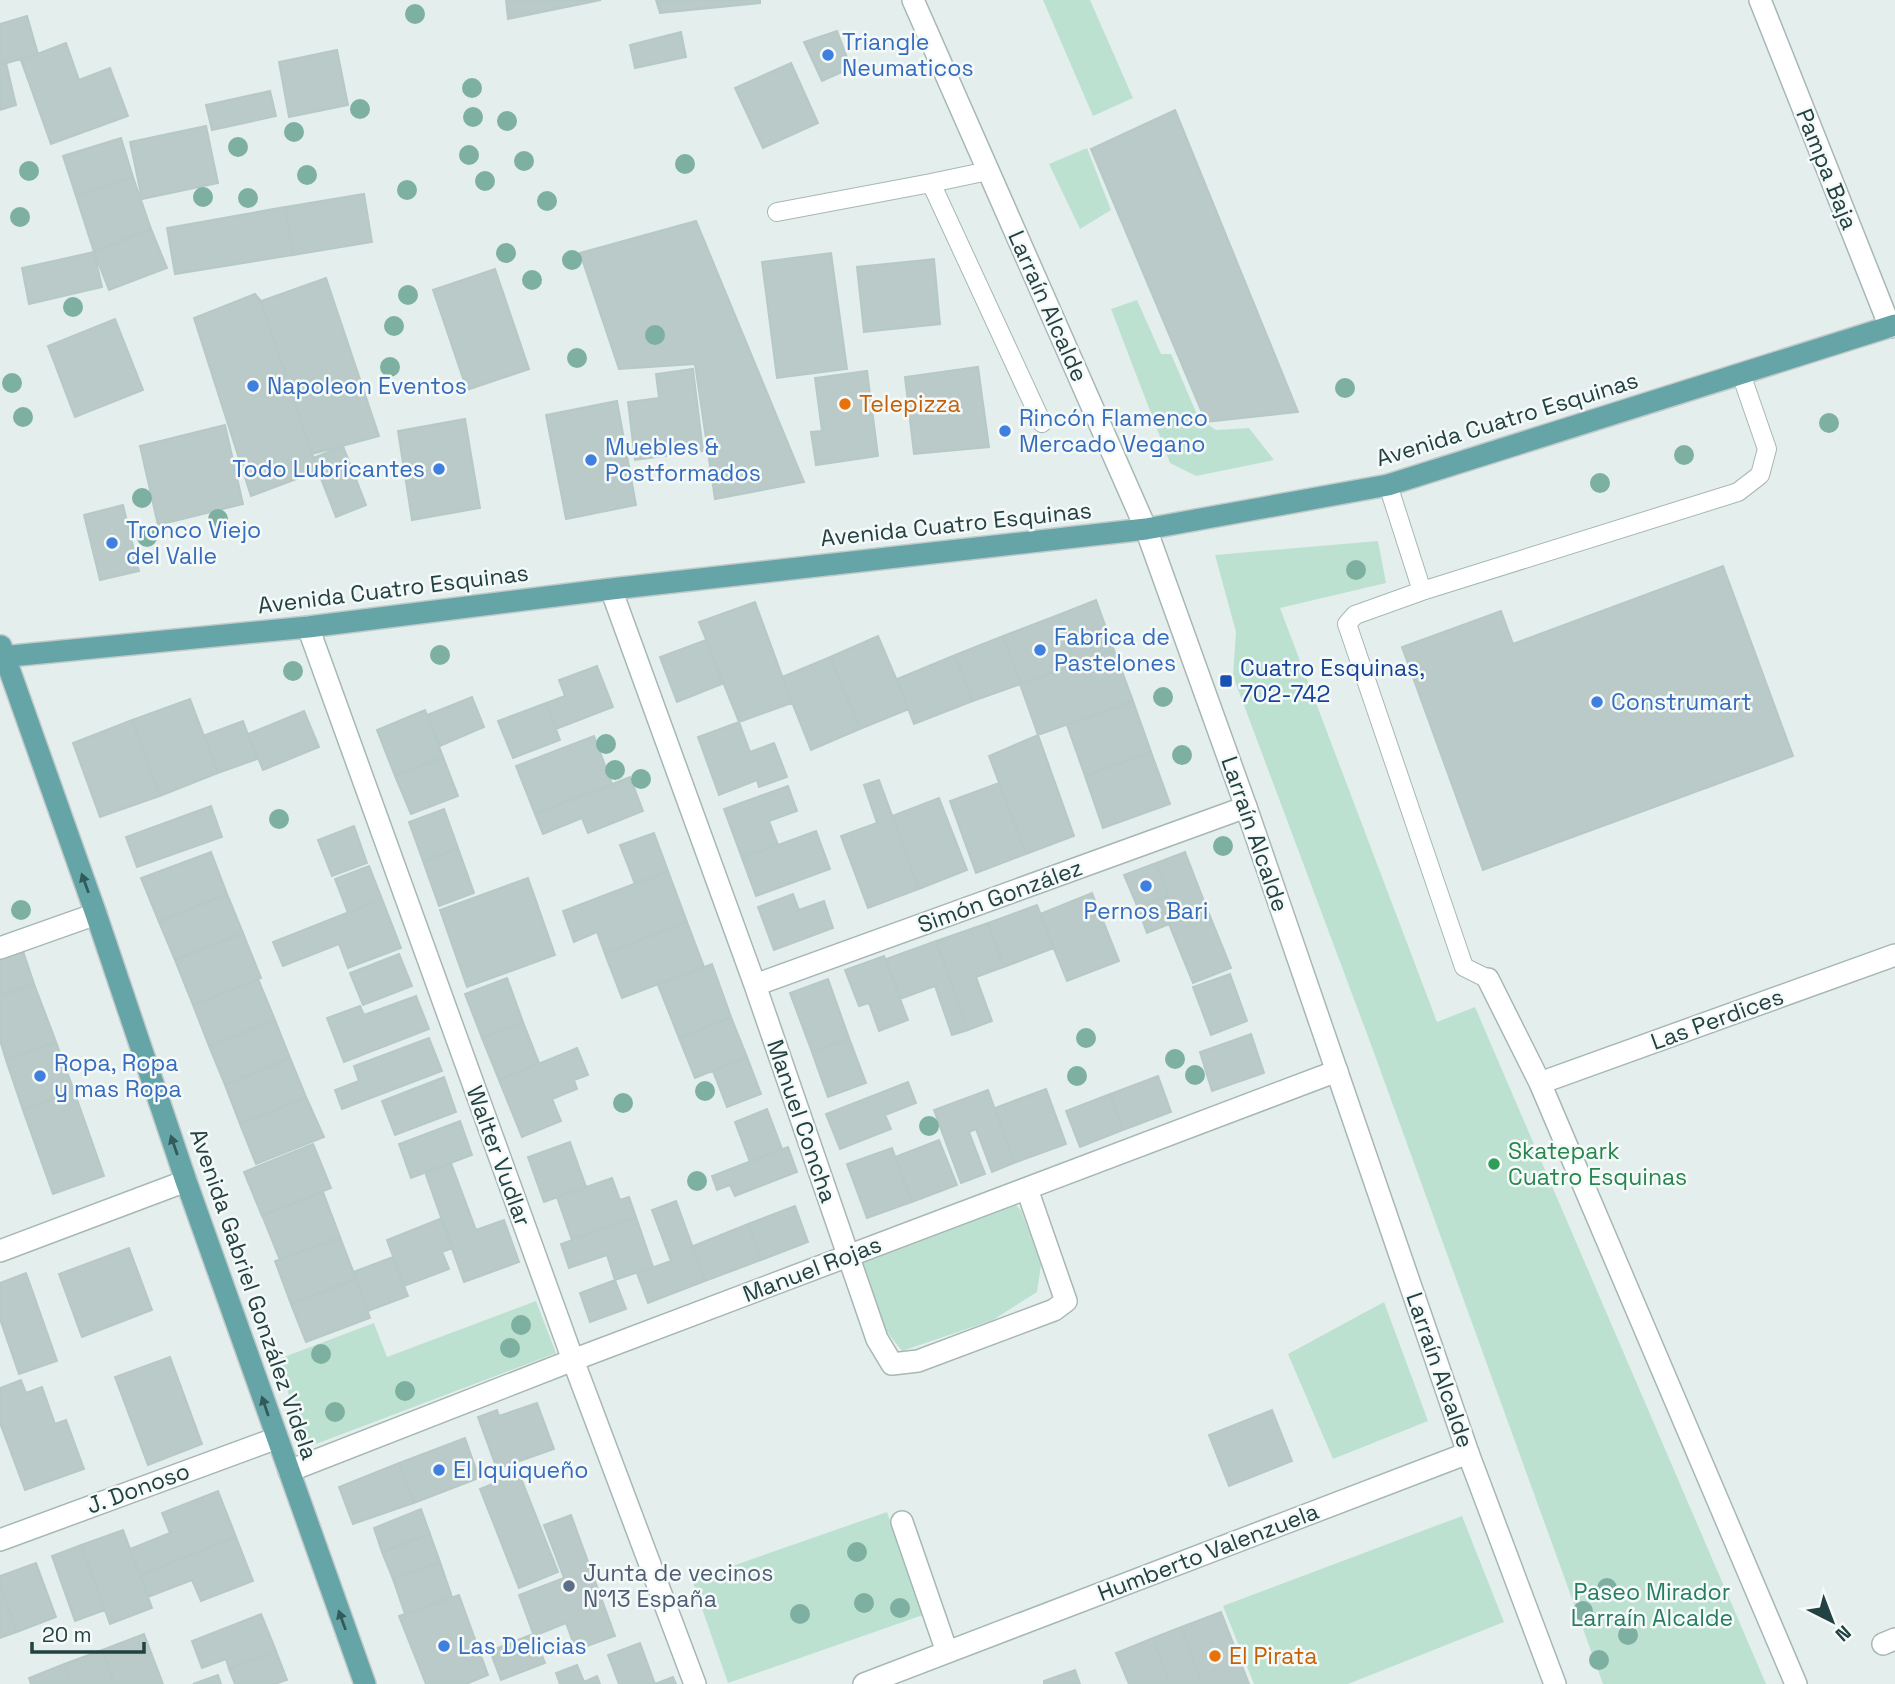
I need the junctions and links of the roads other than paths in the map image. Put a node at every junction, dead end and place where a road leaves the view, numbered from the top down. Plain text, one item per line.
1 (913, 0) edge
2 (1760, 0) edge
3 (988, 171) junction
4 (931, 183) junction
5 (777, 212) dead end
6 (1894, 330) edge
7 (1741, 374) junction
8 (1042, 423) dead end
9 (1388, 485) junction
10 (1146, 529) junction
11 (611, 589) junction
12 (1422, 591) junction
13 (308, 626) junction
14 (2, 652) edge
15 (1246, 807) junction
16 (96, 914) junction
17 (0, 948) edge
18 (1895, 955) edge
19 (1488, 979) joint
20 (755, 985) junction
21 (1337, 1071) junction
22 (1540, 1083) junction
23 (186, 1181) junction
24 (1027, 1189) junction
25 (0, 1251) edge
26 (848, 1255) junction
27 (573, 1360) junction
28 (276, 1438) junction
29 (1468, 1453) junction
30 (289, 1471) junction
31 (902, 1522) dead end
32 (0, 1540) edge
33 (947, 1652) junction
34 (365, 1684) edge
35 (695, 1684) edge
36 (864, 1684) edge
37 (1555, 1684) edge
38 (1796, 1684) edge

1 - 3 street, Larraín Alcalde
2 - 6 street, Pampa Baja
3 - 4 lane
3 - 10 street, Larraín Alcalde
4 - 5 lane
4 - 8 lane
6 - 7 main road, Avenida Cuatro Esquinas
7 - 9 main road, Avenida Cuatro Esquinas
7 - 12 lane
9 - 10 main road, Avenida Cuatro Esquinas
9 - 12 lane
10 - 11 main road, Avenida Cuatro Esquinas
10 - 15 street, Larraín Alcalde
11 - 13 main road, Avenida Cuatro Esquinas
11 - 20 street, Manuel Concha
12 - 19 lane
13 - 14 main road, Avenida Cuatro Esquinas
13 - 27 street, Walter Vudlar
16 -> 14 main road, Avenida Gabriel González Videla
15 - 20 street, Simón González
15 - 21 street, Larraín Alcalde
16 - 17 street
23 -> 16 main road, Avenida Gabriel González Videla
18 - 22 street, Las Perdices
19 - 22 street
20 - 26 street, Manuel Concha
21 - 24 street, Manuel Rojas
21 - 29 street, Larraín Alcalde
22 - 38 street
23 - 25 street
28 -> 23 main road, Avenida Gabriel González Videla
24 - 26 street, Manuel Rojas
24 - 26 street, Manuel Concha
26 - 27 street, Manuel Rojas
27 - 30 street, Manuel Rojas
27 - 35 street, Walter Vudlar
28 - 30 main road, Avenida Gabriel González Videla
28 - 32 street, J. Donoso
29 - 33 street, Humberto Valenzuela
29 - 37 street, Larraín Alcalde
34 -> 30 main road, Avenida Gabriel González Videla
31 - 33 street
33 - 36 street, Humberto Valenzuela

